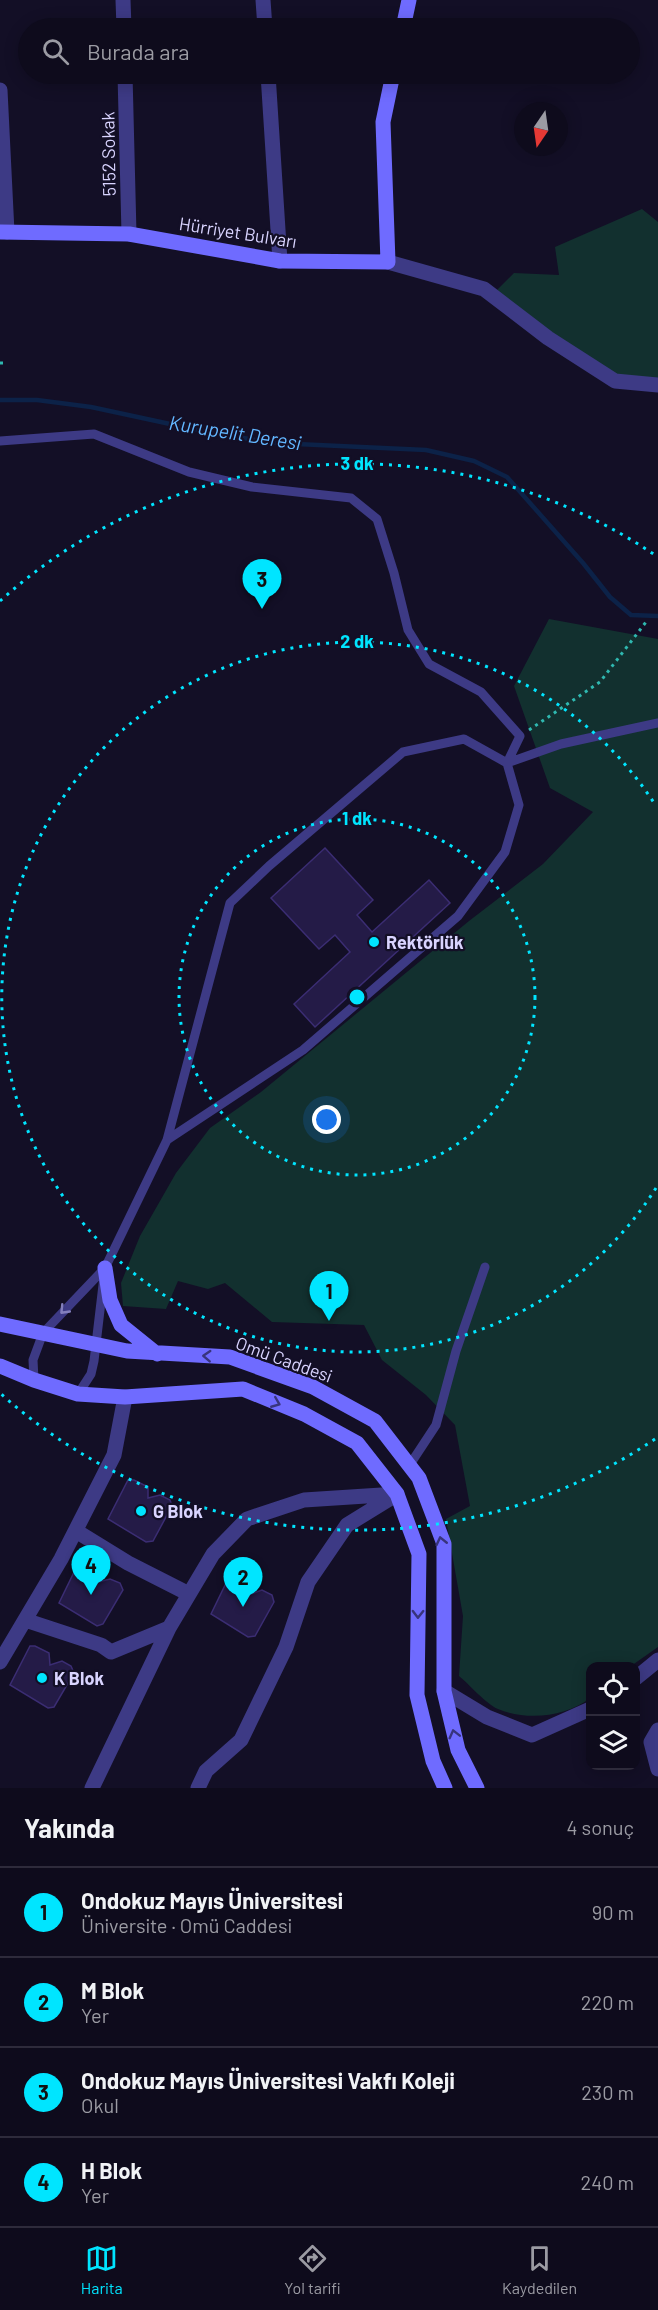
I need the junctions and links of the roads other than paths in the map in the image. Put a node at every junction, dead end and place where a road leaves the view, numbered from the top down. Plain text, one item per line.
1 (123, 0) edge
2 (263, 0) edge
3 (409, 0) edge
4 (124, 18) edge
5 (264, 18) edge
6 (405, 18) edge
7 (125, 84) edge
8 (269, 84) edge
9 (391, 84) edge
10 (0, 90) edge
11 (4, 232) edge
12 (129, 234) junction
13 (280, 261) junction
14 (388, 262) junction
15 (658, 385) edge
16 (0, 441) edge
17 (658, 723) edge
18 (507, 763) junction
19 (167, 1140) junction
20 (485, 1267) dead end
21 (105, 1268) junction
22 (0, 1324) edge
23 (43, 1333) junction
24 (95, 1344) junction
25 (157, 1354) junction
26 (0, 1366) edge
27 (34, 1380) junction
28 (78, 1394) junction
29 (125, 1397) junction
30 (410, 1466) junction
31 (397, 1494) junction
32 (76, 1531) junction
33 (189, 1594) junction
34 (25, 1620) junction
35 (169, 1628) junction
36 (658, 1660) edge
37 (0, 1662) edge
38 (640, 1675) edge
39 (444, 1691) junction
40 (586, 1711) edge
41 (658, 1730) edge
42 (658, 1769) edge
43 (92, 1788) edge
44 (198, 1788) edge
45 (445, 1788) edge
46 (477, 1788) edge

1 - 4 street
2 - 5 street
3 - 6 street
7 - 12 street, 5152 Sokak
8 - 13 street
9 - 14 street
10 - 11 street
11 - 12 street, Hürriyet Bulvarı
12 - 13 street, Hürriyet Bulvarı
13 - 14 street, Hürriyet Bulvarı
14 - 15 street
16 - 18 lane
17 - 18 lane
18 - 19 lane
18 - 19 lane
19 - 21 lane
20 - 30 lane
21 -> 23 lane
21 - 24 lane
21 - 25 street
22 - 23 street, Omü Caddesi
23 - 24 street, Omü Caddesi
23 - 27 lane
24 - 25 street, Omü Caddesi
24 - 28 lane
30 -> 25 street, Omü Caddesi
26 - 27 street
27 - 28 street
28 - 29 street
29 -> 31 street
29 - 32 street
39 -> 30 street, Omü Caddesi
31 - 33 street
31 - 44 street
31 -> 45 street
32 - 33 street
32 - 34 street
33 - 35 street
34 - 35 street
34 - 37 street
35 - 43 street
36 - 38 street
39 - 40 street
46 -> 39 street, Omü Caddesi
41 - 42 street

